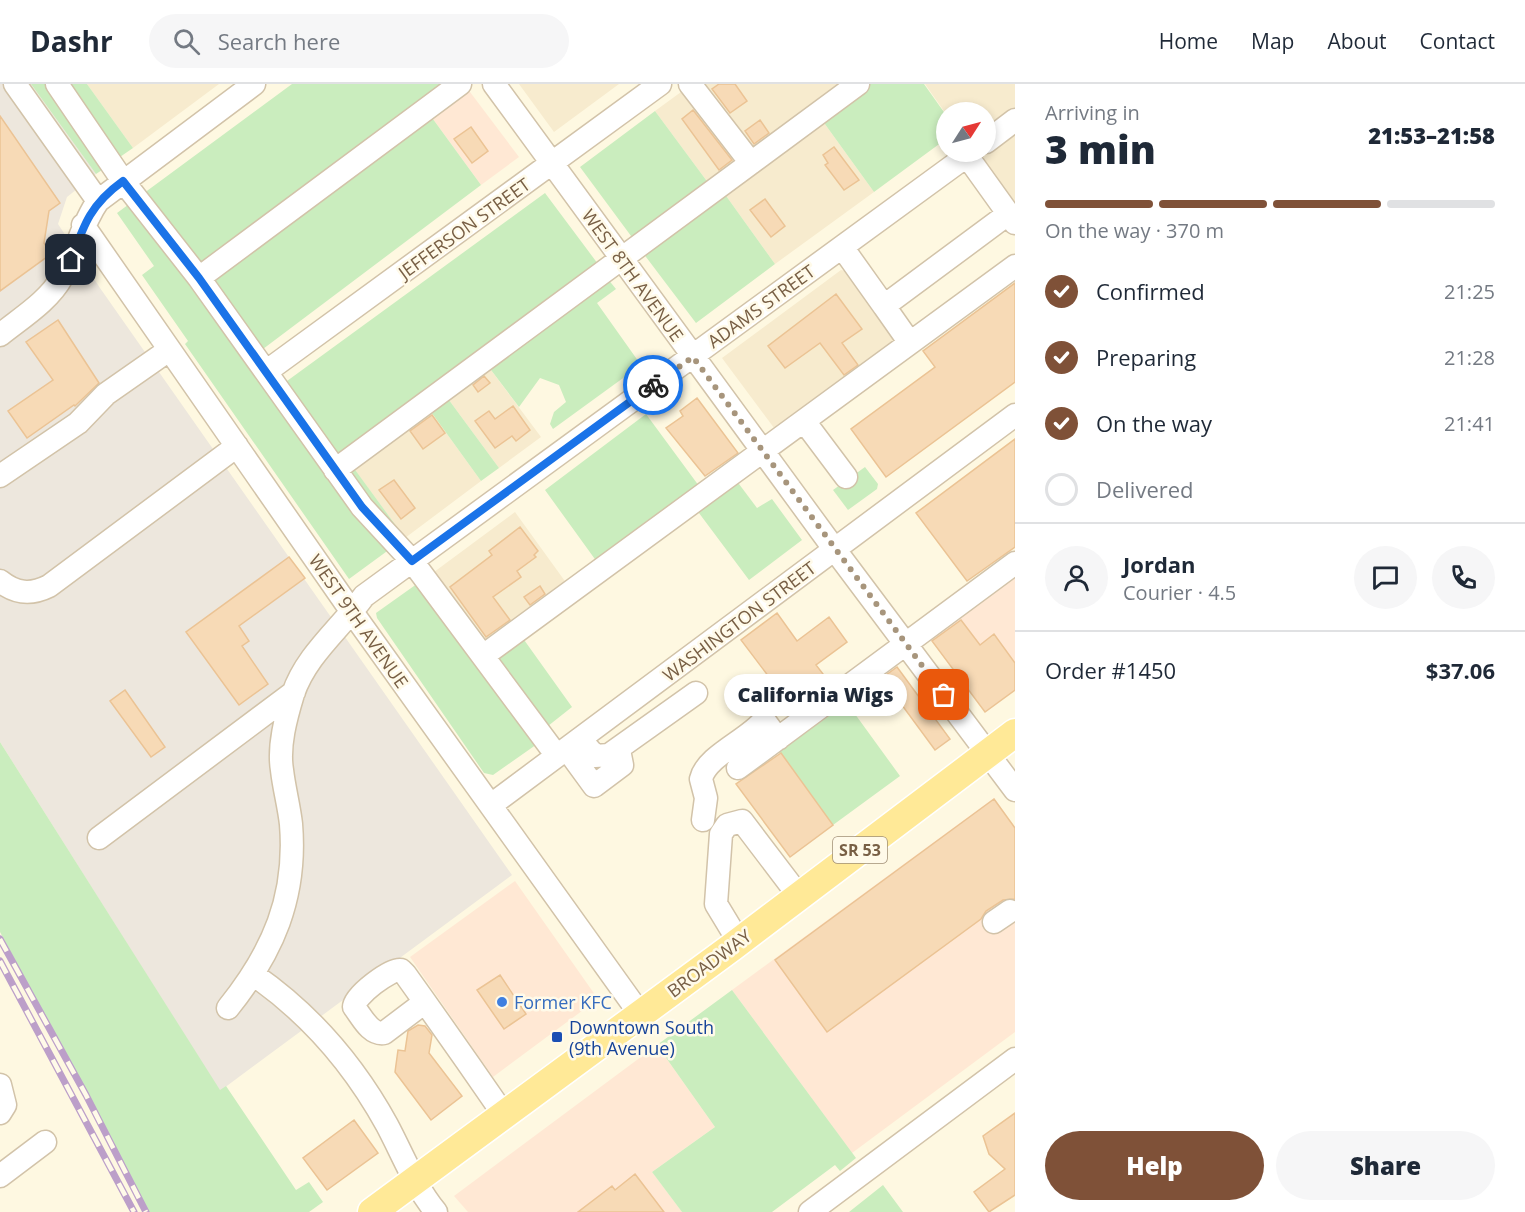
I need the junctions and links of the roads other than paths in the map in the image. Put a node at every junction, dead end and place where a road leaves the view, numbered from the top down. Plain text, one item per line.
1 (15, 84) edge
2 (57, 84) edge
3 (254, 84) edge
4 (460, 84) edge
5 (494, 84) edge
6 (660, 84) edge
7 (690, 84) edge
8 (858, 84) edge
9 (1015, 120) edge
10 (996, 134) edge
11 (958, 162) edge
12 (974, 162) edge
13 (751, 163) junction
14 (552, 164) junction
15 (123, 181) junction
16 (99, 201) junction
17 (1012, 218) edge
18 (83, 225) junction
19 (842, 247) junction
20 (621, 259) junction
21 (1015, 266) edge
22 (199, 278) junction
23 (884, 306) junction
24 (0, 335) edge
25 (910, 343) junction
26 (169, 350) junction
27 (693, 357) junction
28 (267, 371) junction
29 (1015, 415) edge
30 (804, 421) junction
31 (237, 446) junction
32 (763, 452) junction
33 (335, 470) junction
34 (0, 476) edge
35 (846, 477) dead end
36 (835, 550) junction
37 (412, 561) junction
38 (1015, 564) edge
39 (9, 586) edge
40 (352, 612) junction
41 (905, 644) junction
42 (483, 656) junction
43 (294, 692) junction
44 (696, 693) dead end
45 (1015, 734) edge
46 (778, 739) junction
47 (568, 748) junction
48 (988, 753) junction
49 (738, 768) dead end
50 (1015, 790) edge
51 (491, 806) junction
52 (703, 820) dead end
53 (99, 838) dead end
54 (799, 896) junction
55 (739, 942) junction
56 (254, 975) junction
57 (425, 1002) dead end
58 (228, 1008) dead end
59 (640, 1014) junction
60 (1015, 1059) edge
61 (0, 1085) edge
62 (0, 1113) edge
63 (504, 1114) junction
64 (45, 1142) dead end
65 (0, 1176) edge
66 (414, 1181) junction
67 (372, 1212) edge
68 (436, 1212) edge
69 (810, 1212) edge

1 - 16 street
2 - 15 street
3 - 15 street
4 - 22 street
5 - 14 street, WEST 8TH AVENUE
6 - 14 street, JEFFERSON STREET
7 - 13 street
8 - 13 street
9 - 10 street
11 - 19 street, ADAMS STREET
12 - 17 street
13 - 20 street
14 - 20 street, WEST 8TH AVENUE
14 - 28 street, JEFFERSON STREET
15 - 16 street
15 - 22 street
16 - 18 street
17 - 23 street
18 - 24 street
18 - 26 street, WEST 9TH AVENUE
19 - 23 street
19 - 27 street, ADAMS STREET
20 - 27 street, WEST 8TH AVENUE
20 - 33 street
21 - 25 street
22 - 28 street
23 - 25 street
25 - 30 street
26 - 31 street, WEST 9TH AVENUE
26 - 34 street
27 - 32 street, WEST 8TH AVENUE
27 - 37 street, ADAMS STREET
28 - 33 street
29 - 36 street, WASHINGTON STREET
30 - 32 street
30 - 35 street
31 - 39 street
31 - 40 street, WEST 9TH AVENUE
32 - 36 street, WEST 8TH AVENUE
32 - 42 street
33 - 37 street
36 - 41 street, WEST 8TH AVENUE
36 - 47 street, WASHINGTON STREET
37 - 40 street, ADAMS STREET
37 - 42 street
38 - 41 street
40 - 43 street, ADAMS STREET
40 - 51 street, WEST 9TH AVENUE
41 - 46 street
41 - 48 street, WEST 8TH AVENUE
42 - 47 street
43 - 53 street
43 - 56 street, ADAMS STREET
44 - 47 street
45 - 48 main road, BROADWAY / SR 53
46 - 49 street
46 - 52 street
47 - 51 street, WASHINGTON STREET
48 - 50 street, WEST 8TH AVENUE
48 - 54 main road, BROADWAY / SR 53
51 - 59 street, WEST 9TH AVENUE
54 - 55 main road, BROADWAY / SR 53
54 - 55 street
55 - 59 main road, BROADWAY / SR 53
56 - 58 street, ADAMS STREET
56 - 66 street
57 - 63 street
59 - 63 main road, BROADWAY / SR 53
60 - 69 street
61 - 62 street
63 - 66 main road, BROADWAY / SR 53
64 - 65 street
66 - 67 main road, BROADWAY / SR 53
66 - 68 street

